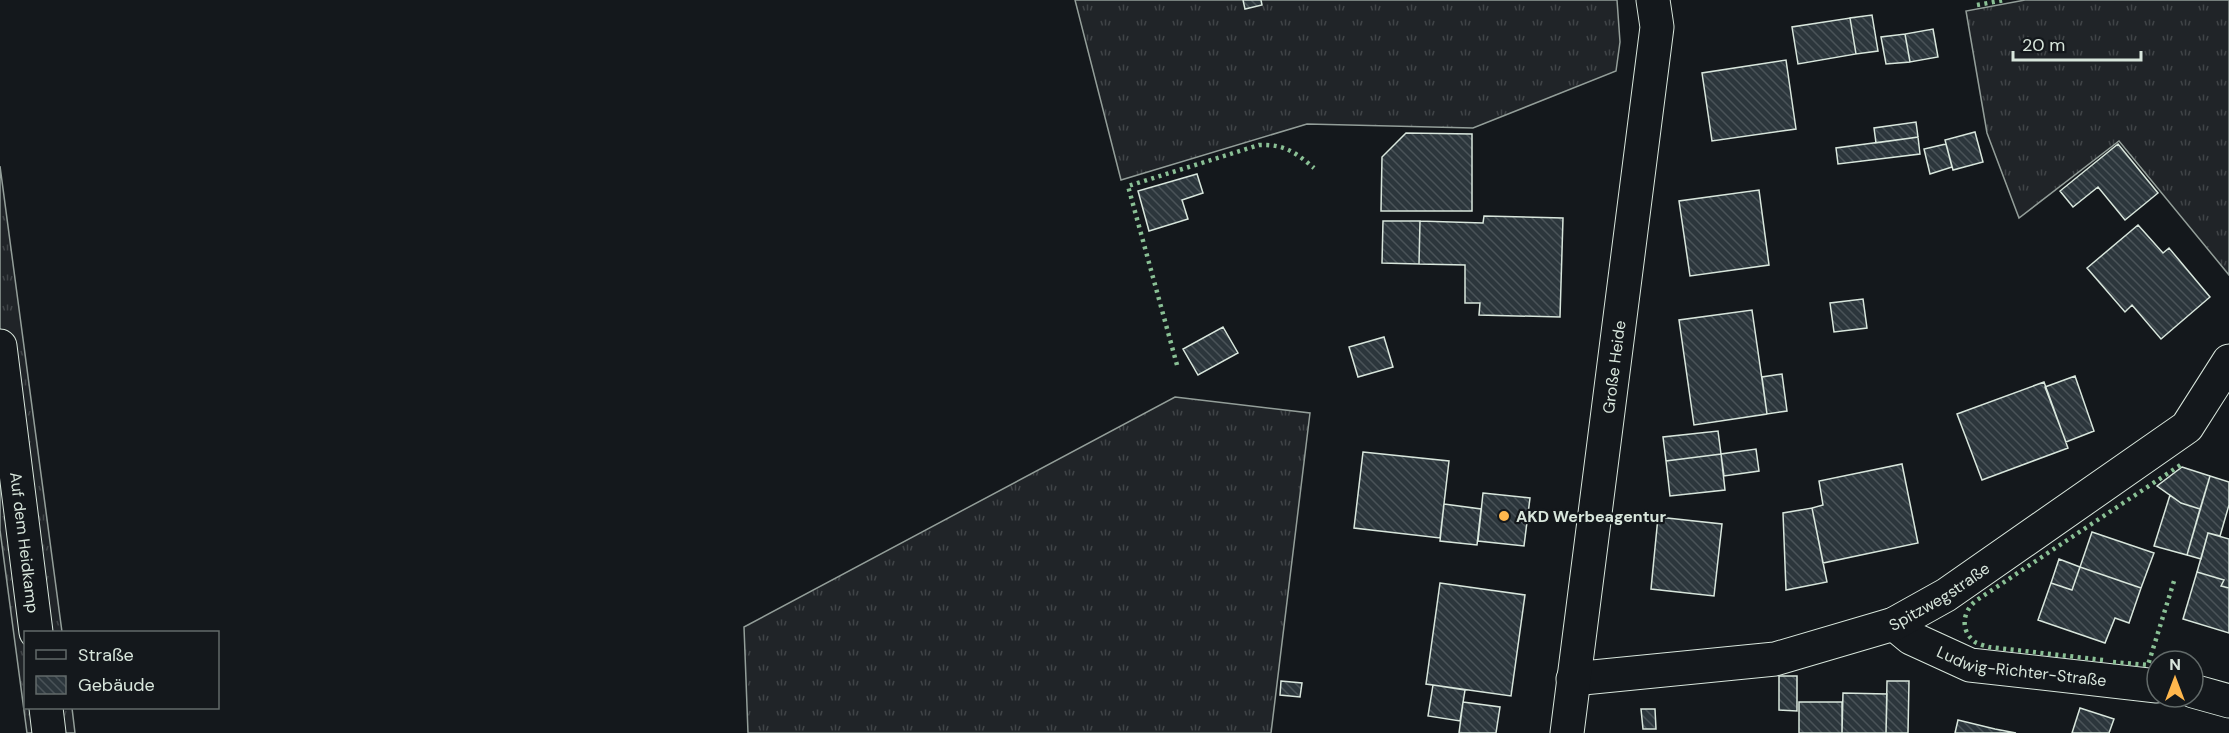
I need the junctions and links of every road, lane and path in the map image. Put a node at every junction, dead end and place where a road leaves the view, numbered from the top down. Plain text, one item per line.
1 (1653, 0) edge
2 (0, 346) edge
3 (2229, 361) edge
4 (1894, 624) junction
5 (36, 631) edge
6 (1573, 679) junction
7 (2145, 685) edge
8 (2205, 694) edge
9 (2229, 701) edge
10 (46, 709) edge
11 (49, 733) edge
12 (1567, 733) edge

1 - 6 street, Große Heide
2 - 5 street, Auf dem Heidkamp
3 - 4 street, Spitzwegstraße
4 - 6 street, Spitzwegstraße
4 - 7 street, Ludwig-Richter-Straße
6 - 12 street, Große Heide
8 - 9 street
10 - 11 street

